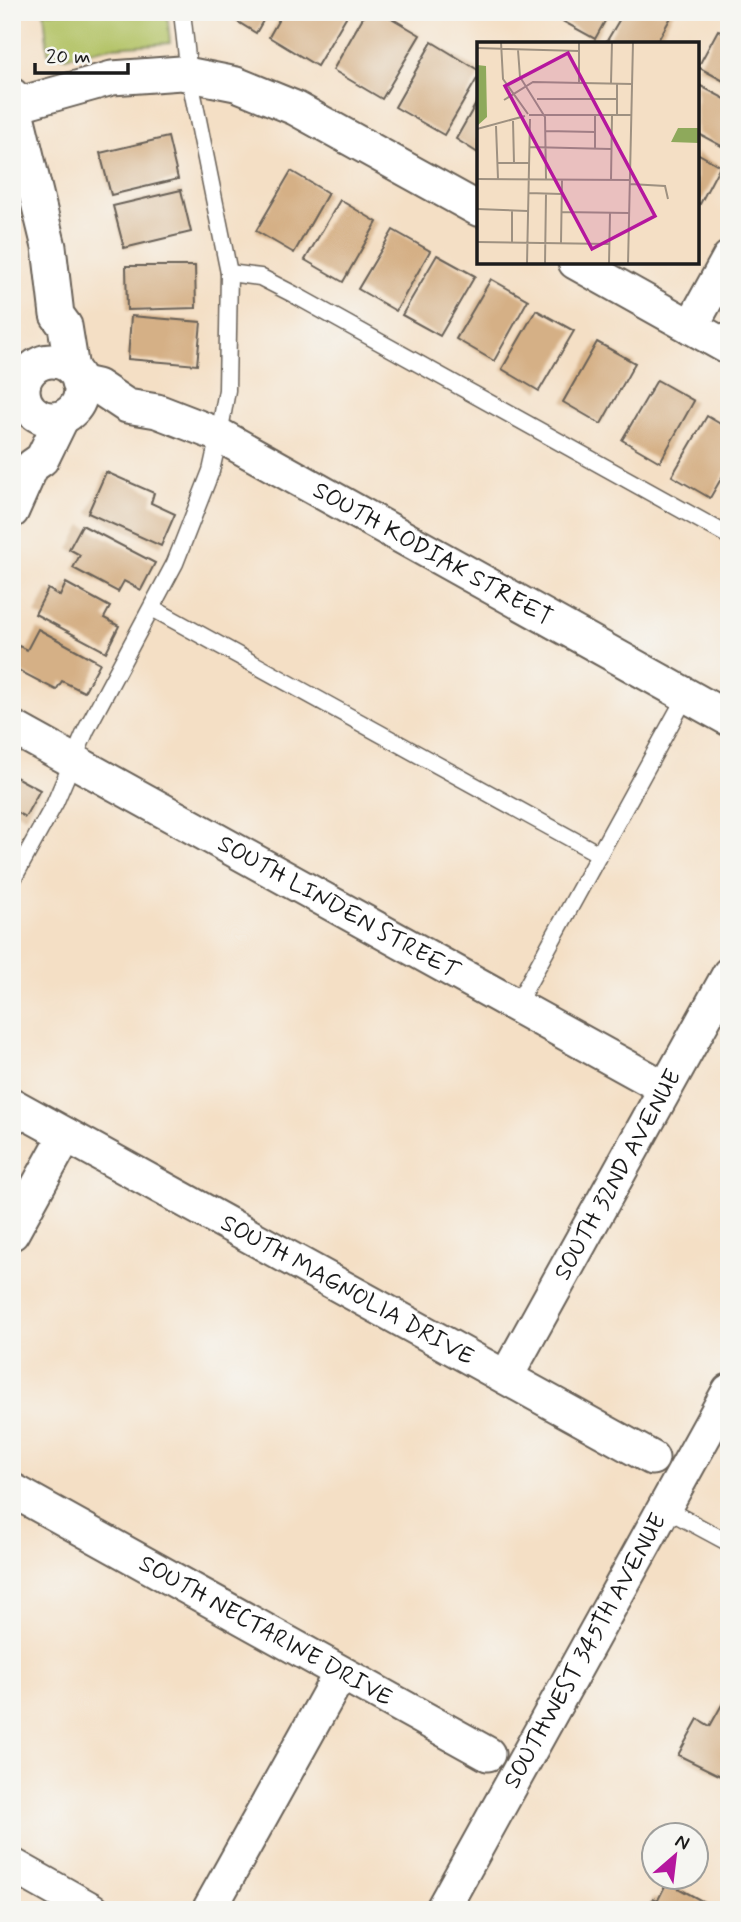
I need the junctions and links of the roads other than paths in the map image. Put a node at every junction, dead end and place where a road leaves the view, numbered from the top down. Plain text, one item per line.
1 (181, 12) edge
2 (189, 75) junction
3 (13, 103) edge
4 (477, 208) edge
5 (729, 258) edge
6 (579, 264) edge
7 (229, 273) junction
8 (57, 315) junction
9 (691, 327) junction
10 (729, 348) edge
11 (76, 375) junction
12 (24, 385) edge
13 (127, 406) junction
14 (63, 417) junction
15 (219, 435) junction
16 (32, 466) junction
17 (12, 511) edge
18 (729, 536) edge
19 (152, 608) junction
20 (686, 696) junction
21 (729, 719) edge
22 (12, 727) edge
23 (75, 761) junction
24 (599, 854) junction
25 (12, 881) edge
26 (729, 974) edge
27 (517, 1004) junction
28 (666, 1088) junction
29 (12, 1105) edge
30 (66, 1135) junction
31 (12, 1233) edge
32 (506, 1377) junction
33 (729, 1391) edge
34 (667, 1465) junction
35 (12, 1490) edge
36 (664, 1508) junction
37 (729, 1544) edge
38 (340, 1674) junction
39 (504, 1763) junction
40 (12, 1865) edge
41 (92, 1910) edge
42 (209, 1910) edge
43 (442, 1910) edge

1 - 2 lane
2 - 3 street
2 - 4 street
2 - 7 lane
3 - 8 street
5 - 9 street
6 - 9 street
7 - 15 lane
7 - 18 lane
8 - 11 street
8 - 12 street
9 - 10 street
11 - 12 street
11 - 13 street, SOUTH KODIAK STREET
11 - 14 street
12 - 14 street
12 - 16 street
13 - 14 street, SOUTH KODIAK STREET
13 - 15 street, SOUTH KODIAK STREET
14 - 16 street
15 - 19 lane
15 - 20 street, SOUTH KODIAK STREET
16 - 17 street
19 - 23 lane
19 - 24 lane
20 - 21 street, SOUTH KODIAK STREET
20 - 24 lane
22 - 23 street, SOUTH LINDEN STREET
23 - 25 lane
23 - 27 street, SOUTH LINDEN STREET
24 - 27 lane
26 - 28 street, SOUTH 32ND AVENUE
27 - 28 street, SOUTH LINDEN STREET
28 - 32 street, SOUTH 32ND AVENUE
29 - 30 street, SOUTH MAGNOLIA DRIVE
30 - 31 street
30 - 32 street, SOUTH MAGNOLIA DRIVE
32 - 34 street, SOUTH MAGNOLIA DRIVE
33 - 34 street, SOUTHWEST 345TH AVENUE
34 - 36 street, SOUTHWEST 345TH AVENUE
35 - 38 street, SOUTH NECTARINE DRIVE
36 - 37 lane
36 - 39 street, SOUTHWEST 345TH AVENUE
38 - 39 street, SOUTH NECTARINE DRIVE
38 - 42 street
39 - 43 street, SOUTHWEST 345TH AVENUE
40 - 41 street

